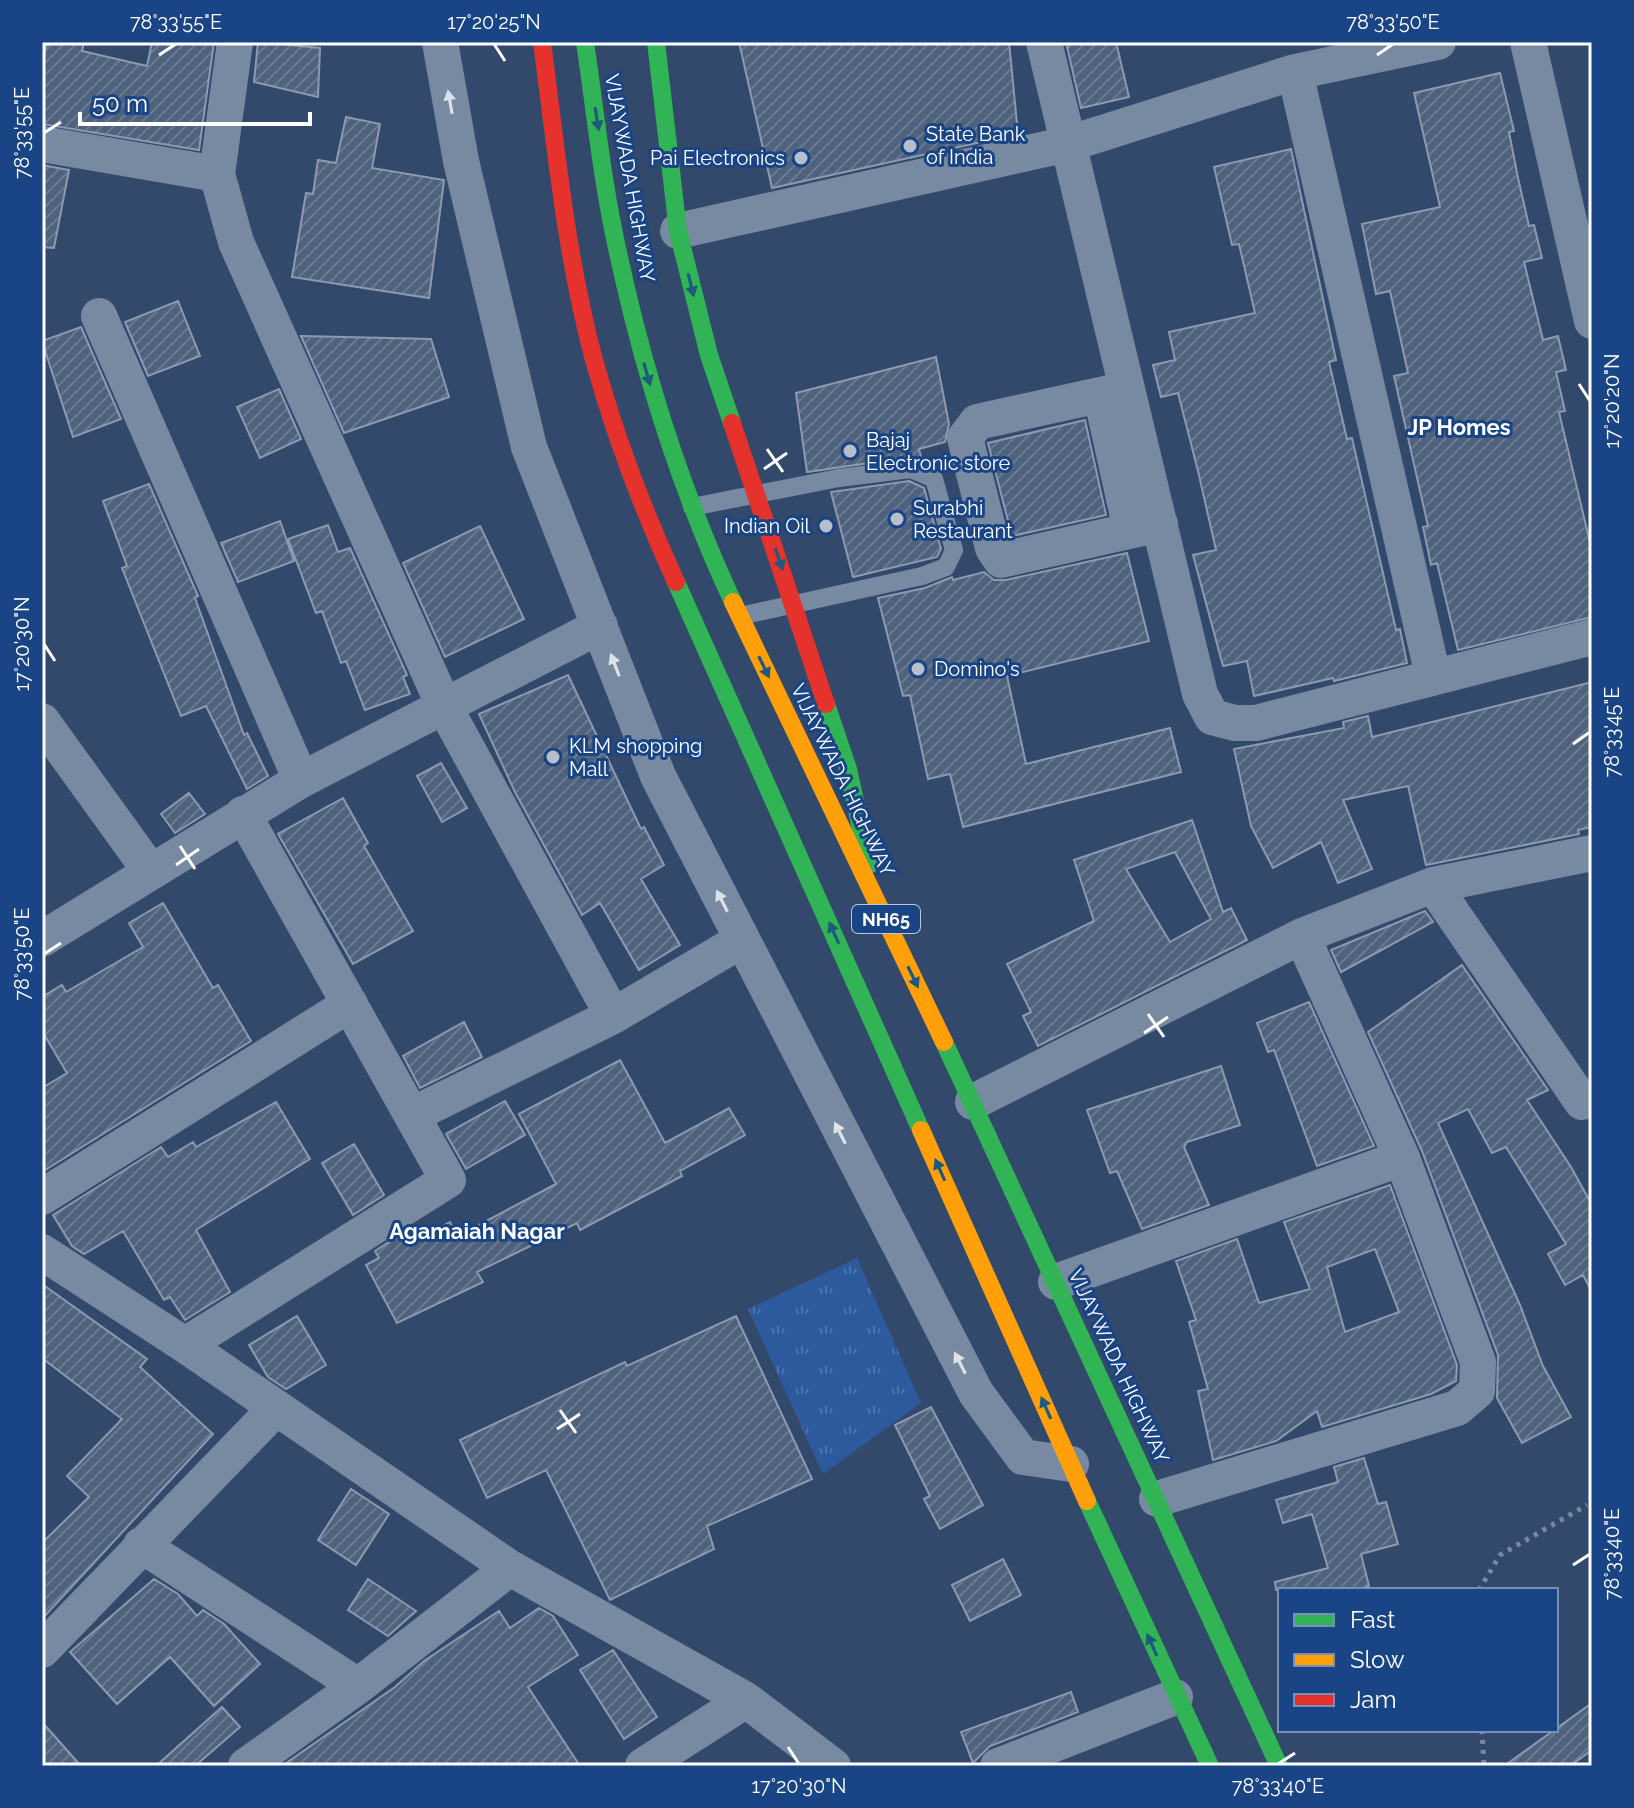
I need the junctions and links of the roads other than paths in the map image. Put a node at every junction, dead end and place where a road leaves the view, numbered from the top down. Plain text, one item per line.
1 (235, 42) edge
2 (440, 42) edge
3 (542, 42) edge
4 (585, 42) edge
5 (656, 42) edge
6 (1044, 42) edge
7 (1438, 42) edge
8 (1528, 42) edge
9 (1295, 72) junction
10 (42, 144) edge
11 (1068, 144) junction
12 (217, 174) junction
13 (678, 231) junction
14 (1585, 257) edge
15 (99, 316) dead end
16 (1592, 321) edge
17 (1114, 392) junction
18 (758, 497) junction
19 (692, 507) junction
20 (1146, 527) junction
21 (795, 603) junction
22 (740, 616) junction
23 (600, 626) junction
24 (1592, 637) edge
25 (1433, 676) junction
26 (444, 706) junction
27 (42, 721) edge
28 (301, 780) junction
29 (243, 814) junction
30 (1592, 853) edge
31 (151, 872) junction
32 (1433, 885) junction
33 (876, 898) junction
34 (43, 936) edge
35 (1302, 936) junction
36 (742, 940) junction
37 (350, 1004) junction
38 (613, 1016) junction
39 (973, 1102) junction
40 (1582, 1102) dead end
41 (412, 1115) junction
42 (1402, 1158) junction
43 (42, 1197) edge
44 (42, 1252) edge
45 (1056, 1282) junction
46 (185, 1345) junction
47 (276, 1408) junction
48 (1071, 1464) junction
49 (1157, 1499) junction
50 (141, 1545) junction
51 (510, 1568) junction
52 (42, 1650) edge
53 (358, 1686) junction
54 (1175, 1697) junction
55 (746, 1700) junction
56 (246, 1766) edge
57 (643, 1766) edge
58 (833, 1766) edge
59 (998, 1766) edge
60 (1210, 1766) edge
61 (1277, 1766) edge

1 - 12 street
23 -> 2 street
48 -> 3 main road, NH65
4 -> 19 main road, VIJAYWADA HIGHWAY / NH65
5 - 13 main road
6 - 11 street
7 - 9 street
8 - 14 street
9 - 11 street
9 - 25 street
10 - 12 street
11 - 13 street
11 - 17 street
12 - 26 street
13 -> 18 main road
14 - 16 street
15 - 28 street
17 - 20 street
17 - 20 street
18 - 19 lane
18 -> 21 main road
18 - 21 lane
19 - 22 main road, VIJAYWADA HIGHWAY / NH65
20 - 25 street
21 - 22 lane
21 - 33 main road
22 -> 33 main road, VIJAYWADA HIGHWAY / NH65
23 - 26 street
36 -> 23 street
24 - 25 street
26 - 28 street
26 - 38 street
27 - 31 street
28 - 29 street
29 - 31 street
29 - 37 street
30 - 32 street
31 - 34 street
32 - 35 street
32 - 40 street
33 -> 39 main road, VIJAYWADA HIGHWAY / NH65
35 - 39 street
35 - 42 street
36 - 38 street
48 -> 36 street
37 - 41 street
37 - 43 street
38 - 41 street
39 - 45 main road, VIJAYWADA HIGHWAY / NH65
41 - 46 street
42 - 45 street
42 - 49 street
44 - 46 street
45 - 49 main road, VIJAYWADA HIGHWAY / NH65
46 - 47 street
47 - 50 street
47 - 51 street
54 -> 48 main road, NH65
49 - 61 main road, VIJAYWADA HIGHWAY / NH65
50 - 52 street
50 - 53 street
51 - 53 street
51 - 55 street
53 - 56 street
54 - 59 street
54 - 60 main road, NH65
55 - 57 street
55 - 58 street

